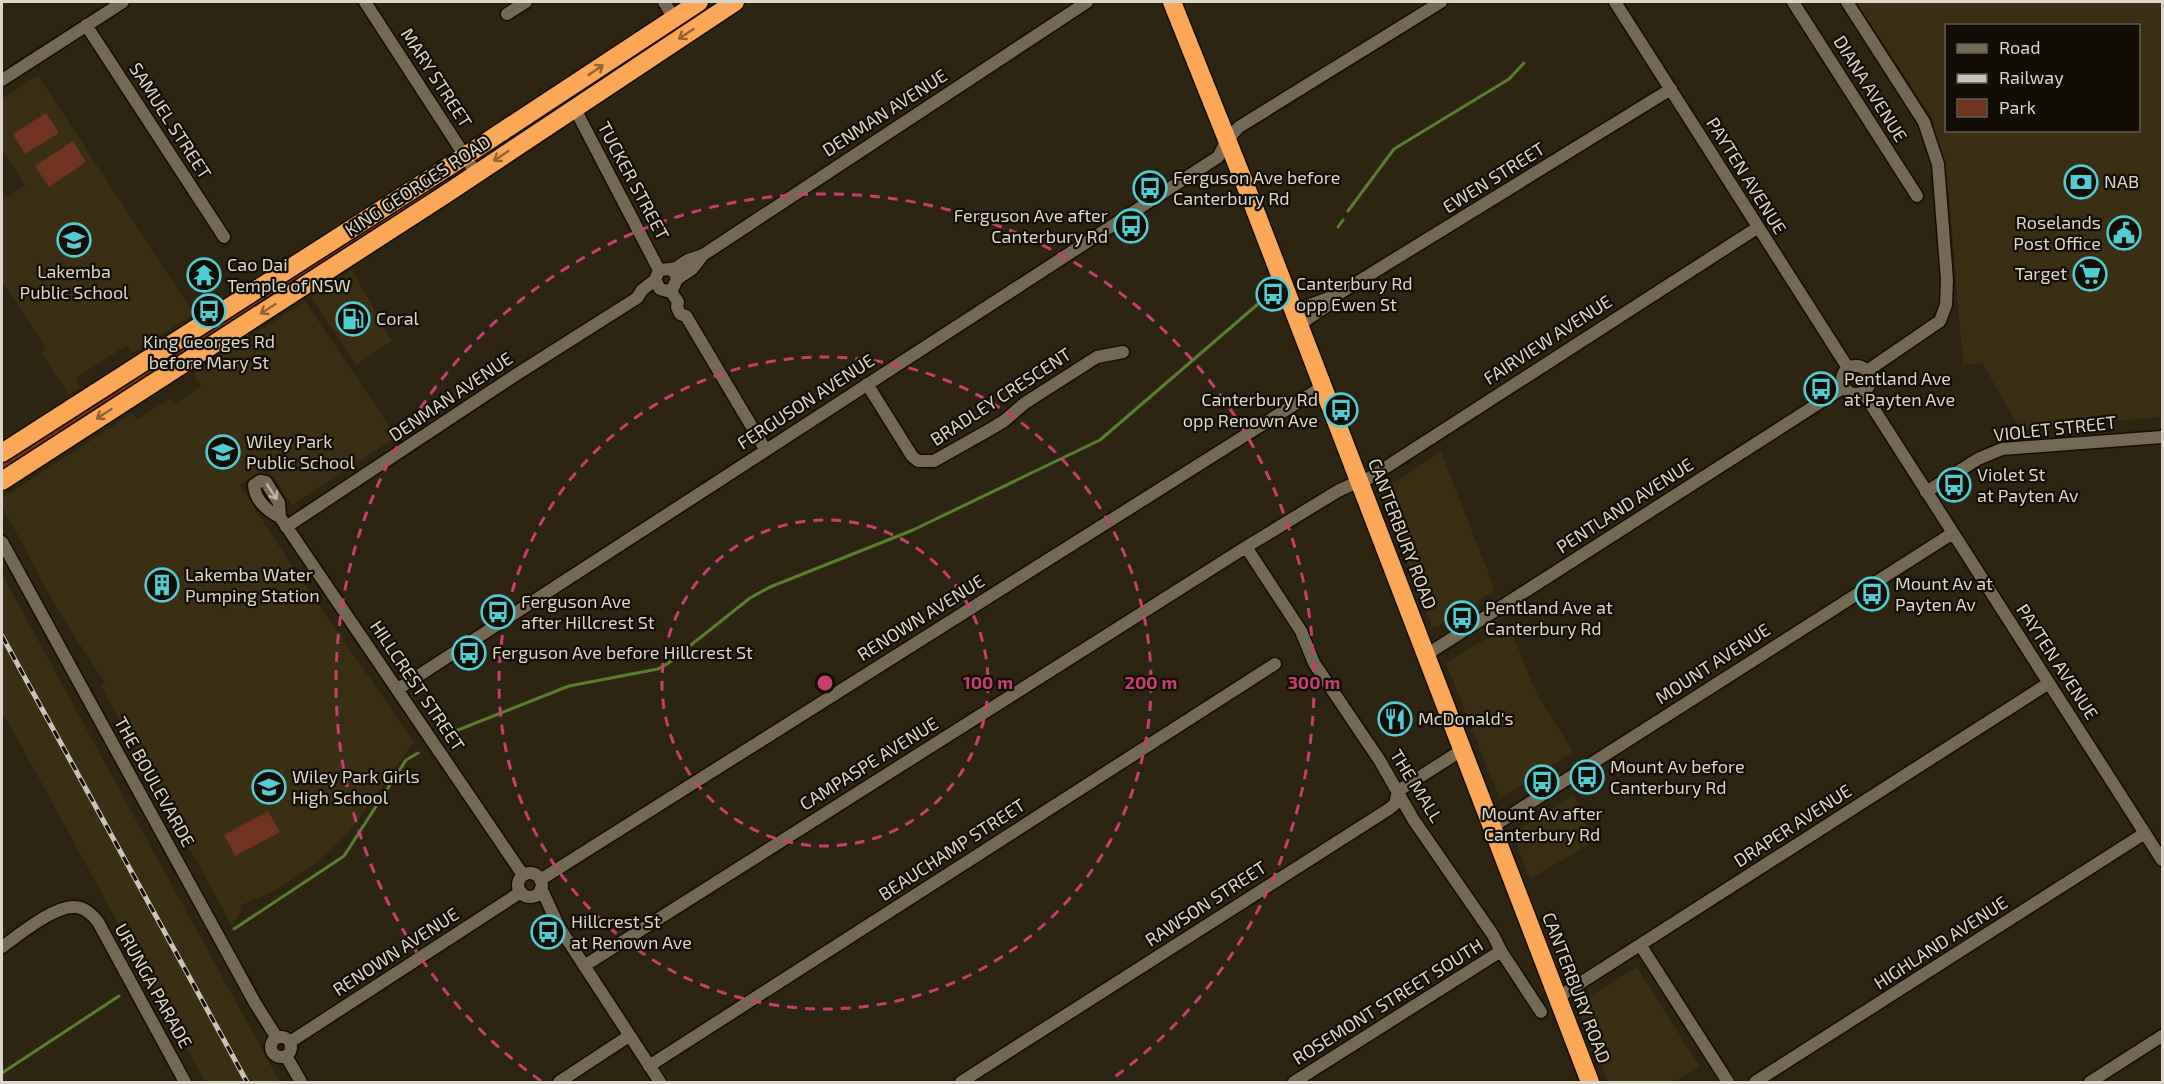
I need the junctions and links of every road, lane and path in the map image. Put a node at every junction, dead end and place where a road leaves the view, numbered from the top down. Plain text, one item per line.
1 (123, 2) edge
2 (365, 2) edge
3 (526, 2) edge
4 (664, 2) edge
5 (699, 2) edge
6 (735, 2) edge
7 (1087, 2) edge
8 (1172, 2) edge
9 (1441, 2) edge
10 (1615, 2) edge
11 (1793, 2) edge
12 (1847, 2) edge
13 (1421, 6) edge
14 (507, 14) dead end
15 (674, 18) junction
16 (86, 26) junction
17 (2, 80) edge
18 (1671, 89) junction
19 (575, 109) junction
20 (1227, 141) junction
21 (465, 156) junction
22 (476, 173) junction
23 (1917, 196) dead end
24 (1757, 228) junction
25 (224, 237) dead end
26 (665, 279) junction
27 (1296, 318) junction
28 (1123, 352) dead end
29 (1848, 368) junction
30 (1867, 371) junction
31 (867, 384) junction
32 (1322, 387) junction
33 (1844, 387) junction
34 (1863, 392) junction
35 (2163, 437) edge
36 (765, 449) junction
37 (2, 453) edge
38 (2, 481) edge
39 (1359, 482) junction
40 (1926, 492) junction
41 (283, 522) joint
42 (1953, 533) junction
43 (2, 542) edge
44 (1246, 547) junction
45 (1426, 655) junction
46 (1275, 664) dead end
47 (2049, 683) junction
48 (398, 689) junction
49 (1462, 750) junction
50 (1398, 791) junction
51 (1492, 826) junction
52 (2145, 833) junction
53 (2163, 860) edge
54 (523, 875) junction
55 (540, 884) junction
56 (525, 895) junction
57 (559, 927) junction
58 (1641, 946) junction
59 (2, 947) edge
60 (1500, 951) junction
61 (584, 966) junction
62 (1557, 998) junction
63 (1541, 1012) dead end
64 (628, 1036) junction
65 (2163, 1036) edge
66 (277, 1038) junction
67 (290, 1042) junction
68 (286, 1056) junction
69 (649, 1066) junction
70 (185, 1083) edge
71 (301, 1083) edge
72 (560, 1083) edge
73 (660, 1083) edge
74 (961, 1083) edge
75 (1294, 1083) edge
76 (1590, 1083) edge
77 (1728, 1083) edge
78 (1755, 1083) edge
79 (2090, 1083) edge

1 - 16 street
2 - 21 street, MARY STREET
3 - 14 street
4 - 15 street
5 - 15 highway, KING GEORGES ROAD
6 -> 19 highway, KING GEORGES ROAD
7 - 26 street, DENMAN AVENUE
8 - 20 highway, CANTERBURY ROAD
9 - 13 street, FERGUSON AVENUE
10 - 18 street, PAYTEN AVENUE
11 - 23 street, DIANA AVENUE
12 - 30 street
13 - 20 street, FERGUSON AVENUE
21 -> 15 highway, KING GEORGES ROAD
16 - 17 street
16 - 25 street, SAMUEL STREET
18 - 24 street, PAYTEN AVENUE
18 - 27 street, EWEN STREET
19 -> 22 highway, KING GEORGES ROAD
19 - 26 street, TUCKER STREET
20 - 27 highway, CANTERBURY ROAD
20 - 31 street, FERGUSON AVENUE
21 - 22 street, MARY STREET
21 - 37 highway, KING GEORGES ROAD
22 -> 38 highway, KING GEORGES ROAD
24 - 29 street, PAYTEN AVENUE
24 - 39 street, FAIRVIEW AVENUE
26 - 36 street, TUCKER STREET
26 - 41 street, DENMAN AVENUE
27 - 32 highway, CANTERBURY ROAD
28 - 31 street, BRADLEY CRESCENT
29 - 30 street
29 - 33 street
30 - 34 street
31 - 36 street, FERGUSON AVENUE
32 - 39 highway, CANTERBURY ROAD
32 - 55 street, RENOWN AVENUE
33 - 34 street
33 - 45 street, PENTLAND AVENUE
34 - 40 street, PAYTEN AVENUE
35 - 40 street, VIOLET STREET
36 - 48 street, FERGUSON AVENUE
39 - 44 street, CAMPASPE AVENUE
39 - 45 highway, CANTERBURY ROAD
40 - 42 street, PAYTEN AVENUE
41 - 48 street, HILLCREST STREET
42 - 47 street, PAYTEN AVENUE
42 - 51 street, MOUNT AVENUE
43 - 66 street, THE BOULEVARDE
44 - 50 street, THE MALL
44 - 61 street, CAMPASPE AVENUE
45 - 49 highway, CANTERBURY ROAD
46 - 69 street, BEAUCHAMP STREET
47 - 52 street, PAYTEN AVENUE
47 - 58 street, DRAPER AVENUE
48 - 54 street, HILLCREST STREET
49 - 50 street, RAWSON STREET
49 - 51 highway, CANTERBURY ROAD
50 - 60 street, THE MALL
50 - 74 street, RAWSON STREET
51 - 62 highway, CANTERBURY ROAD
52 - 53 street, PAYTEN AVENUE
52 - 78 street, HIGHLAND AVENUE
54 - 55 street
54 - 56 street
55 - 56 street
55 - 57 street
56 - 57 street
56 - 67 street, RENOWN AVENUE
57 - 61 street
58 - 62 street, DRAPER AVENUE
58 - 77 street
59 - 70 street, URUNGA PARADE
60 - 63 street, THE MALL
60 - 75 street, ROSEMONT STREET SOUTH
61 - 64 street
62 - 76 highway, CANTERBURY ROAD
64 - 69 street
64 - 72 street
65 - 79 street
66 - 67 street
66 - 68 street
67 - 68 street
68 - 71 street
69 - 73 street

